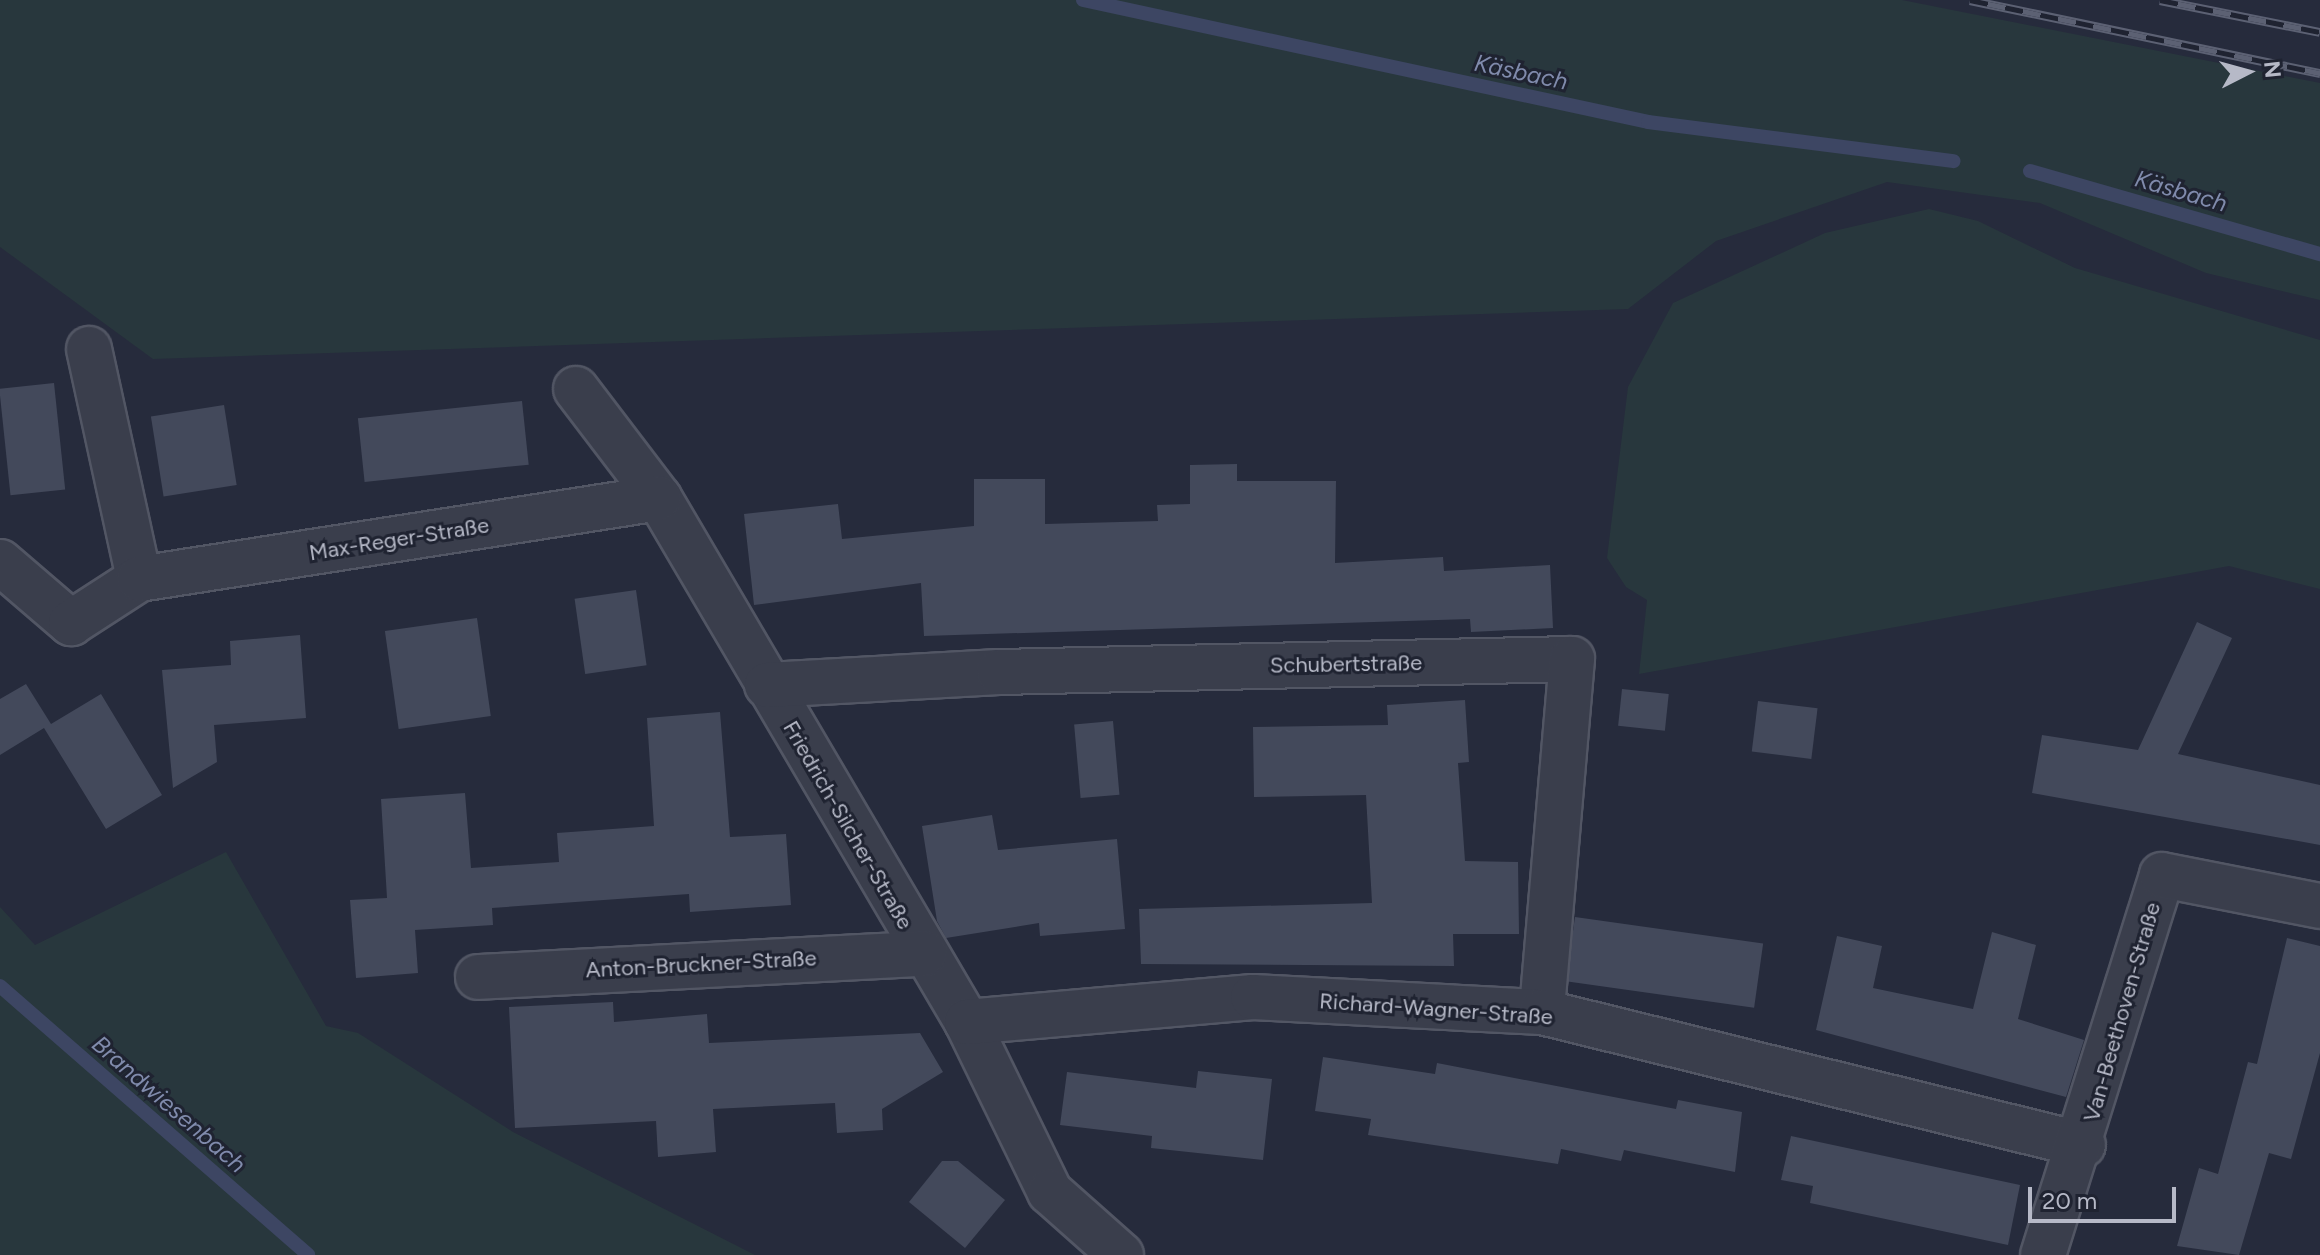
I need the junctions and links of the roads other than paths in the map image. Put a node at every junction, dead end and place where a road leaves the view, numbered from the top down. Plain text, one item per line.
1 (89, 349) dead end
2 (576, 389) dead end
3 (659, 498) junction
4 (0, 562) edge
5 (139, 579) junction
6 (767, 685) junction
7 (2320, 906) edge
8 (924, 954) junction
9 (478, 977) dead end
10 (1542, 1012) junction
11 (967, 1022) junction
12 (2083, 1145) junction
13 (1121, 1255) edge
14 (2043, 1255) edge

1 - 5 street
2 - 3 street, Friedrich-Silcher-Straße
3 - 5 street, Max-Reger-Straße
3 - 6 street, Friedrich-Silcher-Straße
4 - 5 street, Max-Reger-Straße
6 - 8 street, Friedrich-Silcher-Straße
6 - 10 street, Schubertstraße
7 - 12 street, Van-Beethoven-Straße
8 - 9 street, Anton-Bruckner-Straße
8 - 11 street, Friedrich-Silcher-Straße
10 - 11 street, Richard-Wagner-Straße
10 - 12 street, Richard-Wagner-Straße
11 - 13 street, Friedrich-Silcher-Straße
12 - 14 street, Van-Beethoven-Straße

